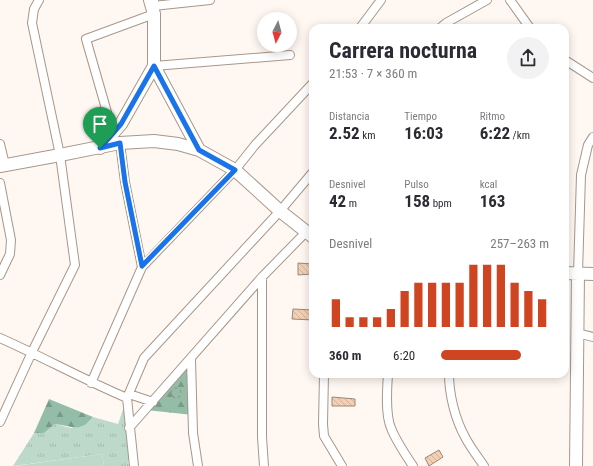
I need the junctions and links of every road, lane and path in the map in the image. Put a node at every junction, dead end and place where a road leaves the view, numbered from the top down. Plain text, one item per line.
1 (39, 0) edge
2 (210, 0) edge
3 (381, 0) edge
4 (487, 0) edge
5 (510, 0) edge
6 (153, 5) edge
7 (363, 24) edge
8 (445, 24) edge
9 (527, 24) edge
10 (290, 55) dead end
11 (569, 63) edge
12 (154, 66) junction
13 (593, 78) edge
14 (309, 87) edge
15 (593, 137) edge
16 (116, 138) junction
17 (0, 144) edge
18 (199, 150) junction
19 (60, 156) junction
20 (2, 165) edge
21 (235, 170) junction
22 (309, 177) edge
23 (0, 183) edge
24 (280, 211) junction
25 (309, 233) edge
26 (309, 235) edge
27 (142, 266) junction
28 (578, 273) junction
29 (569, 274) edge
30 (593, 274) edge
31 (0, 275) edge
32 (262, 277) junction
33 (577, 333) junction
34 (593, 337) edge
35 (0, 338) edge
36 (32, 352) junction
37 (191, 359) junction
38 (324, 378) edge
39 (388, 378) edge
40 (449, 378) edge
41 (91, 383) junction
42 (171, 391) joint
43 (128, 396) junction
44 (153, 402) junction
45 (0, 422) edge
46 (130, 428) junction
47 (134, 466) edge
48 (198, 466) edge
49 (264, 466) edge
50 (342, 466) edge
51 (413, 466) edge
52 (484, 466) edge
53 (576, 466) edge

1 - 19 street
2 - 6 street
3 - 7 street
4 - 8 street
5 - 9 street
6 - 12 main road
6 - 16 street
10 - 12 street
11 - 13 street
12 - 16 main road
12 - 18 main road
14 - 21 street
15 - 28 street
16 - 18 main road
16 - 19 main road
16 - 27 street
17 - 20 street
18 - 21 main road
19 - 20 main road
19 - 36 street
21 - 24 main road
21 - 27 street
22 - 24 street
23 - 31 street
24 - 25 main road
24 - 43 street
26 - 32 street
27 - 41 street
28 - 29 main road
28 - 30 main road
28 - 33 main road
32 - 37 street
32 - 49 street
33 - 34 street
33 - 53 main road
35 - 36 street
36 - 41 street
36 - 45 street
37 - 44 street
37 - 48 street
38 - 50 street
39 - 51 street
40 - 52 street
41 - 43 street
42 - 42 path
43 - 44 street
43 - 46 street
44 - 46 street
46 - 47 street

